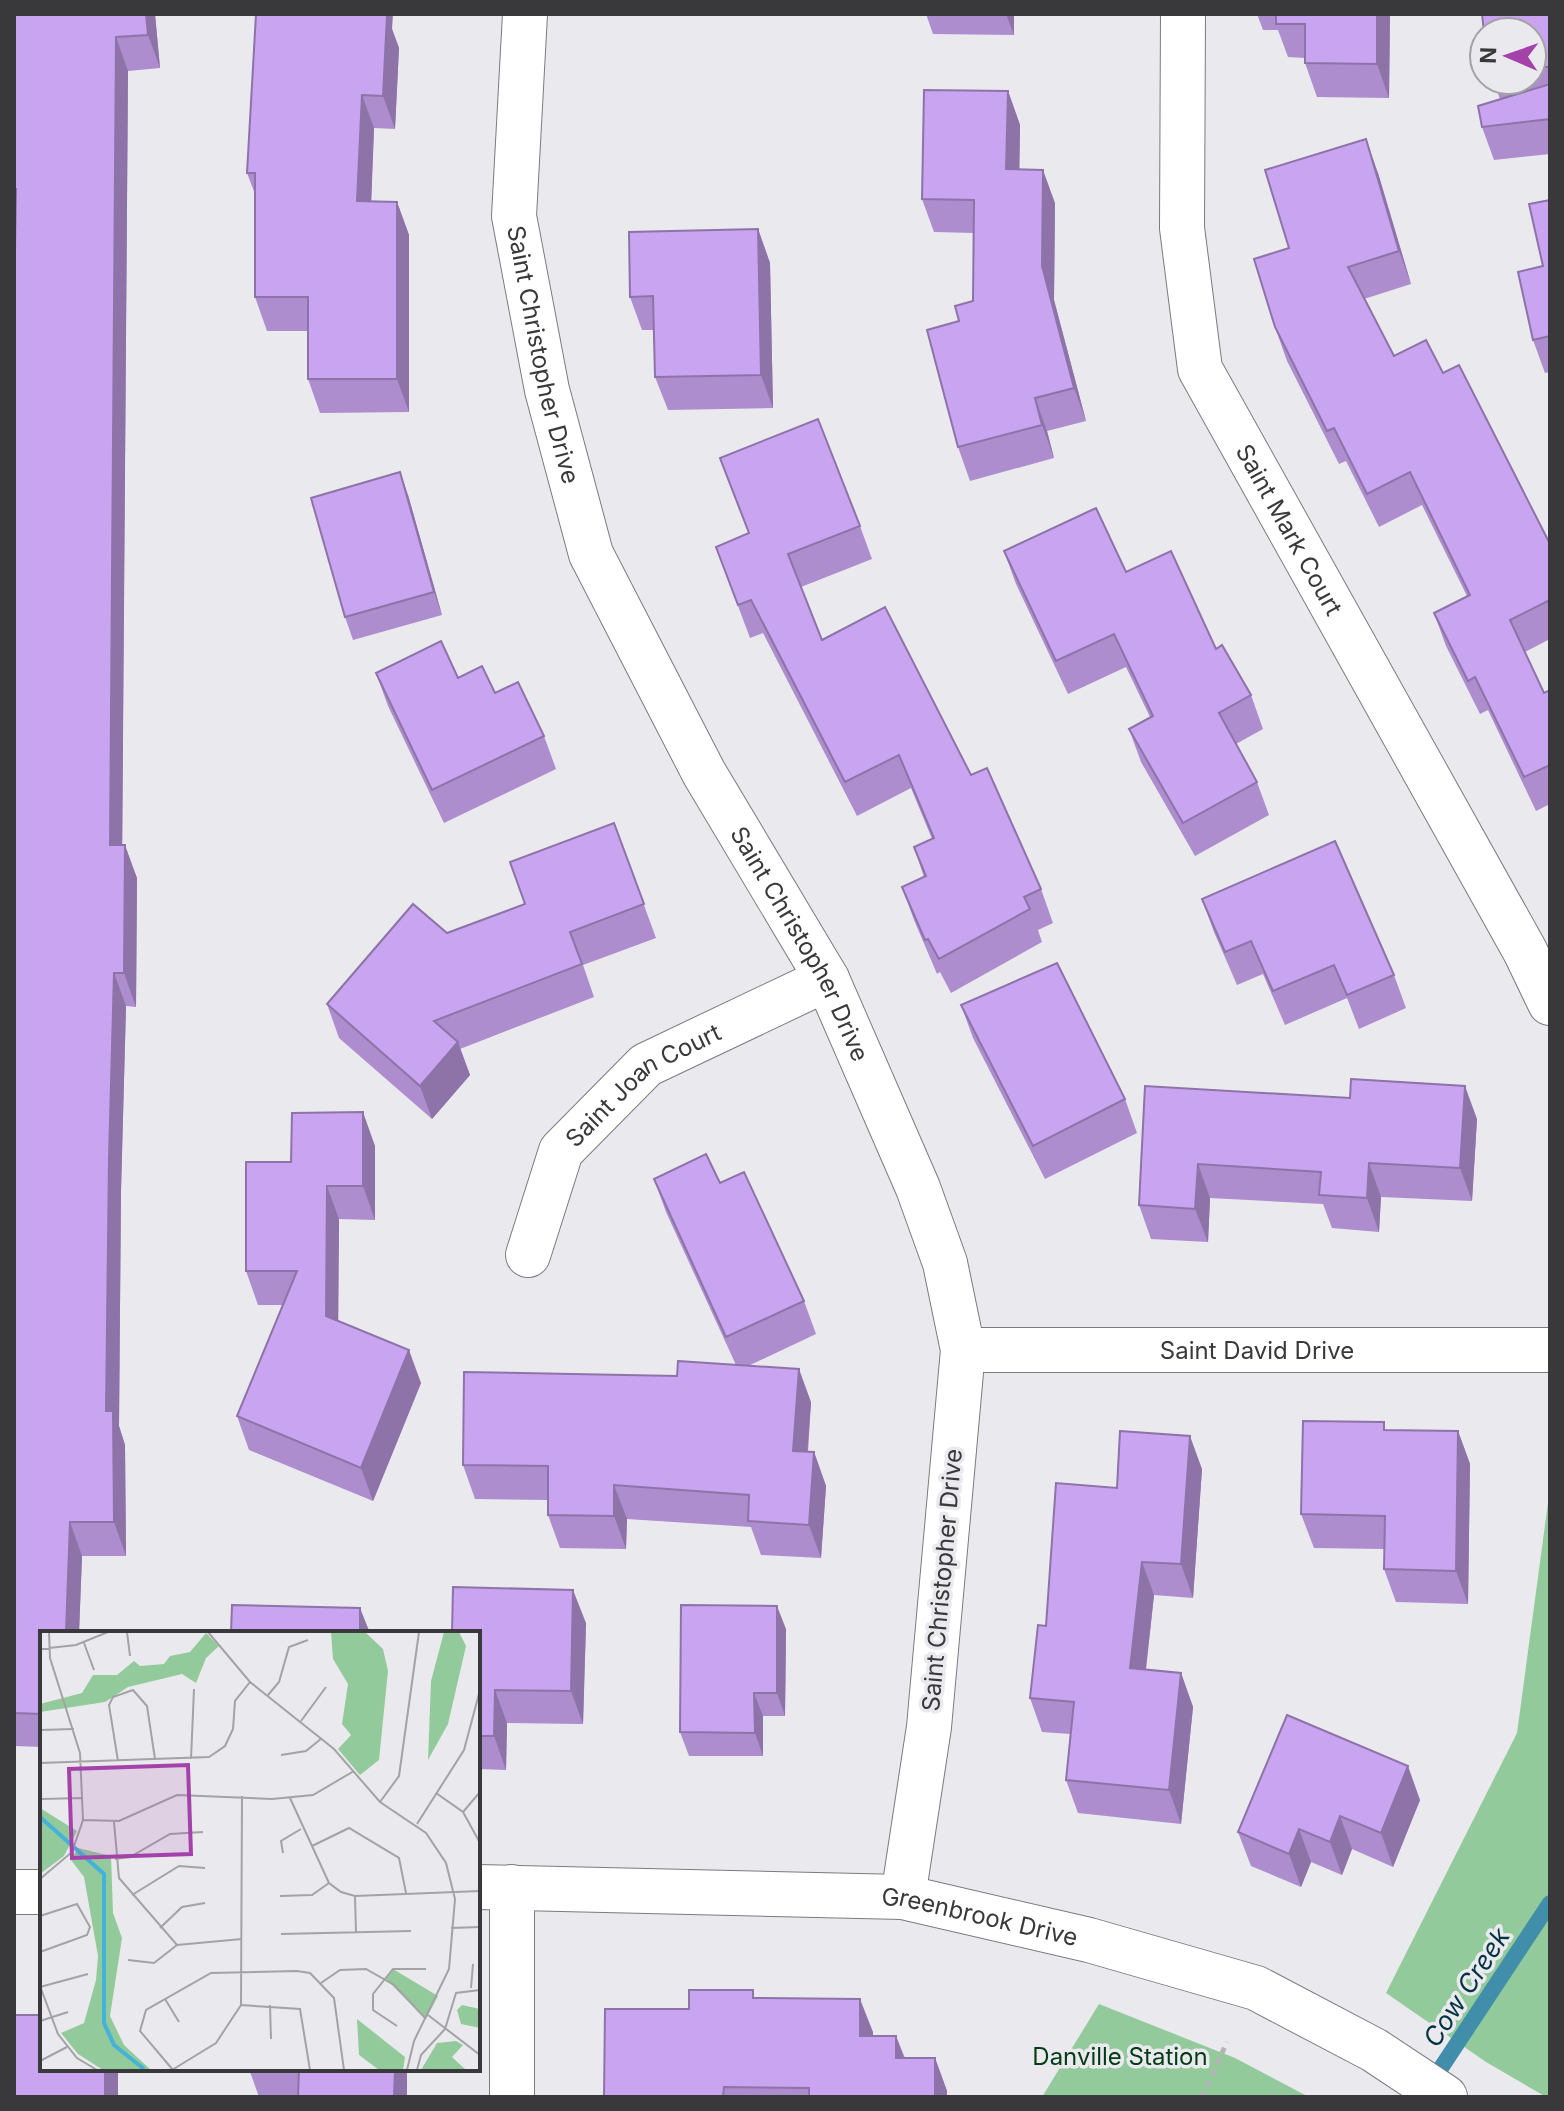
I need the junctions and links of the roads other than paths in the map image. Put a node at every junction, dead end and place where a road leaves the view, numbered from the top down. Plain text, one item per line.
1 (525, 14) edge
2 (1183, 14) edge
3 (827, 979) junction
4 (1550, 1003) edge
5 (528, 1255) dead end
6 (963, 1350) junction
7 (1550, 1350) edge
8 (495, 1887) edge
9 (14, 1892) edge
10 (40, 1892) edge
11 (903, 1897) junction
12 (512, 2097) edge
13 (1445, 2097) edge

1 - 3 street, Saint Christopher Drive
2 - 4 street, Saint Mark Court
3 - 5 street, Saint Joan Court
3 - 6 street, Saint Christopher Drive
6 - 7 street, Saint David Drive
6 - 11 street, Saint Christopher Drive
8 - 11 street, Greenbrook Drive
8 - 12 street
9 - 10 street
11 - 13 street, Greenbrook Drive

